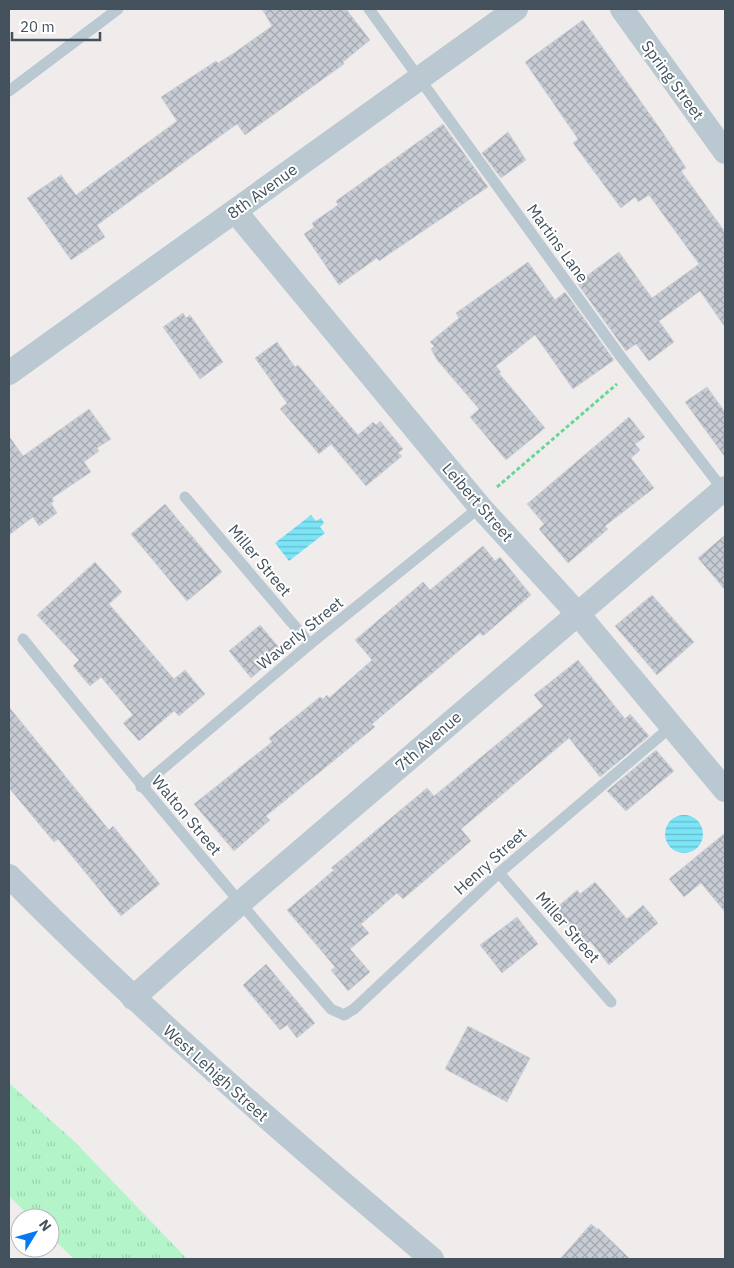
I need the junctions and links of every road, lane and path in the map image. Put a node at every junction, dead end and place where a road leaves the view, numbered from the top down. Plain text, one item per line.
1 (118, 9) edge
2 (369, 9) edge
3 (516, 9) edge
4 (622, 9) edge
5 (418, 77) junction
6 (9, 91) edge
7 (725, 152) edge
8 (235, 211) junction
9 (9, 372) edge
10 (632, 372) junction
11 (724, 490) edge
12 (185, 497) dead end
13 (480, 507) junction
14 (577, 613) junction
15 (22, 639) dead end
16 (310, 644) junction
17 (672, 725) junction
18 (142, 787) junction
19 (725, 790) edge
20 (500, 873) junction
21 (9, 876) edge
22 (240, 903) junction
23 (133, 998) junction
24 (611, 1002) dead end
25 (331, 1009) joint
26 (432, 1259) edge

1 - 6 lane
2 - 5 lane, Martins Lane
3 - 5 street, 8th Avenue
4 - 7 street, Spring Street
5 - 8 street, 8th Avenue
5 - 10 lane, Martins Lane
8 - 9 street, 8th Avenue
8 - 13 street, Leibert Street
10 - 11 lane, Martins Lane
10 - 13 path
11 - 14 street, 7th Avenue
12 - 16 lane, Miller Street
13 - 14 street, Leibert Street
13 - 16 lane, Waverly Street
14 - 17 street, Leibert Street
14 - 22 street, 7th Avenue
15 - 18 lane, Walton Street
16 - 18 lane, Waverly Street
17 - 19 street, Leibert Street
17 - 20 lane, Henry Street
18 - 22 lane, Walton Street
20 - 24 lane, Miller Street
20 - 25 lane, Henry Street
21 - 23 street, West Lehigh Street
22 - 23 street, 7th Avenue
22 - 25 lane, Walton Street
23 - 26 street, West Lehigh Street

